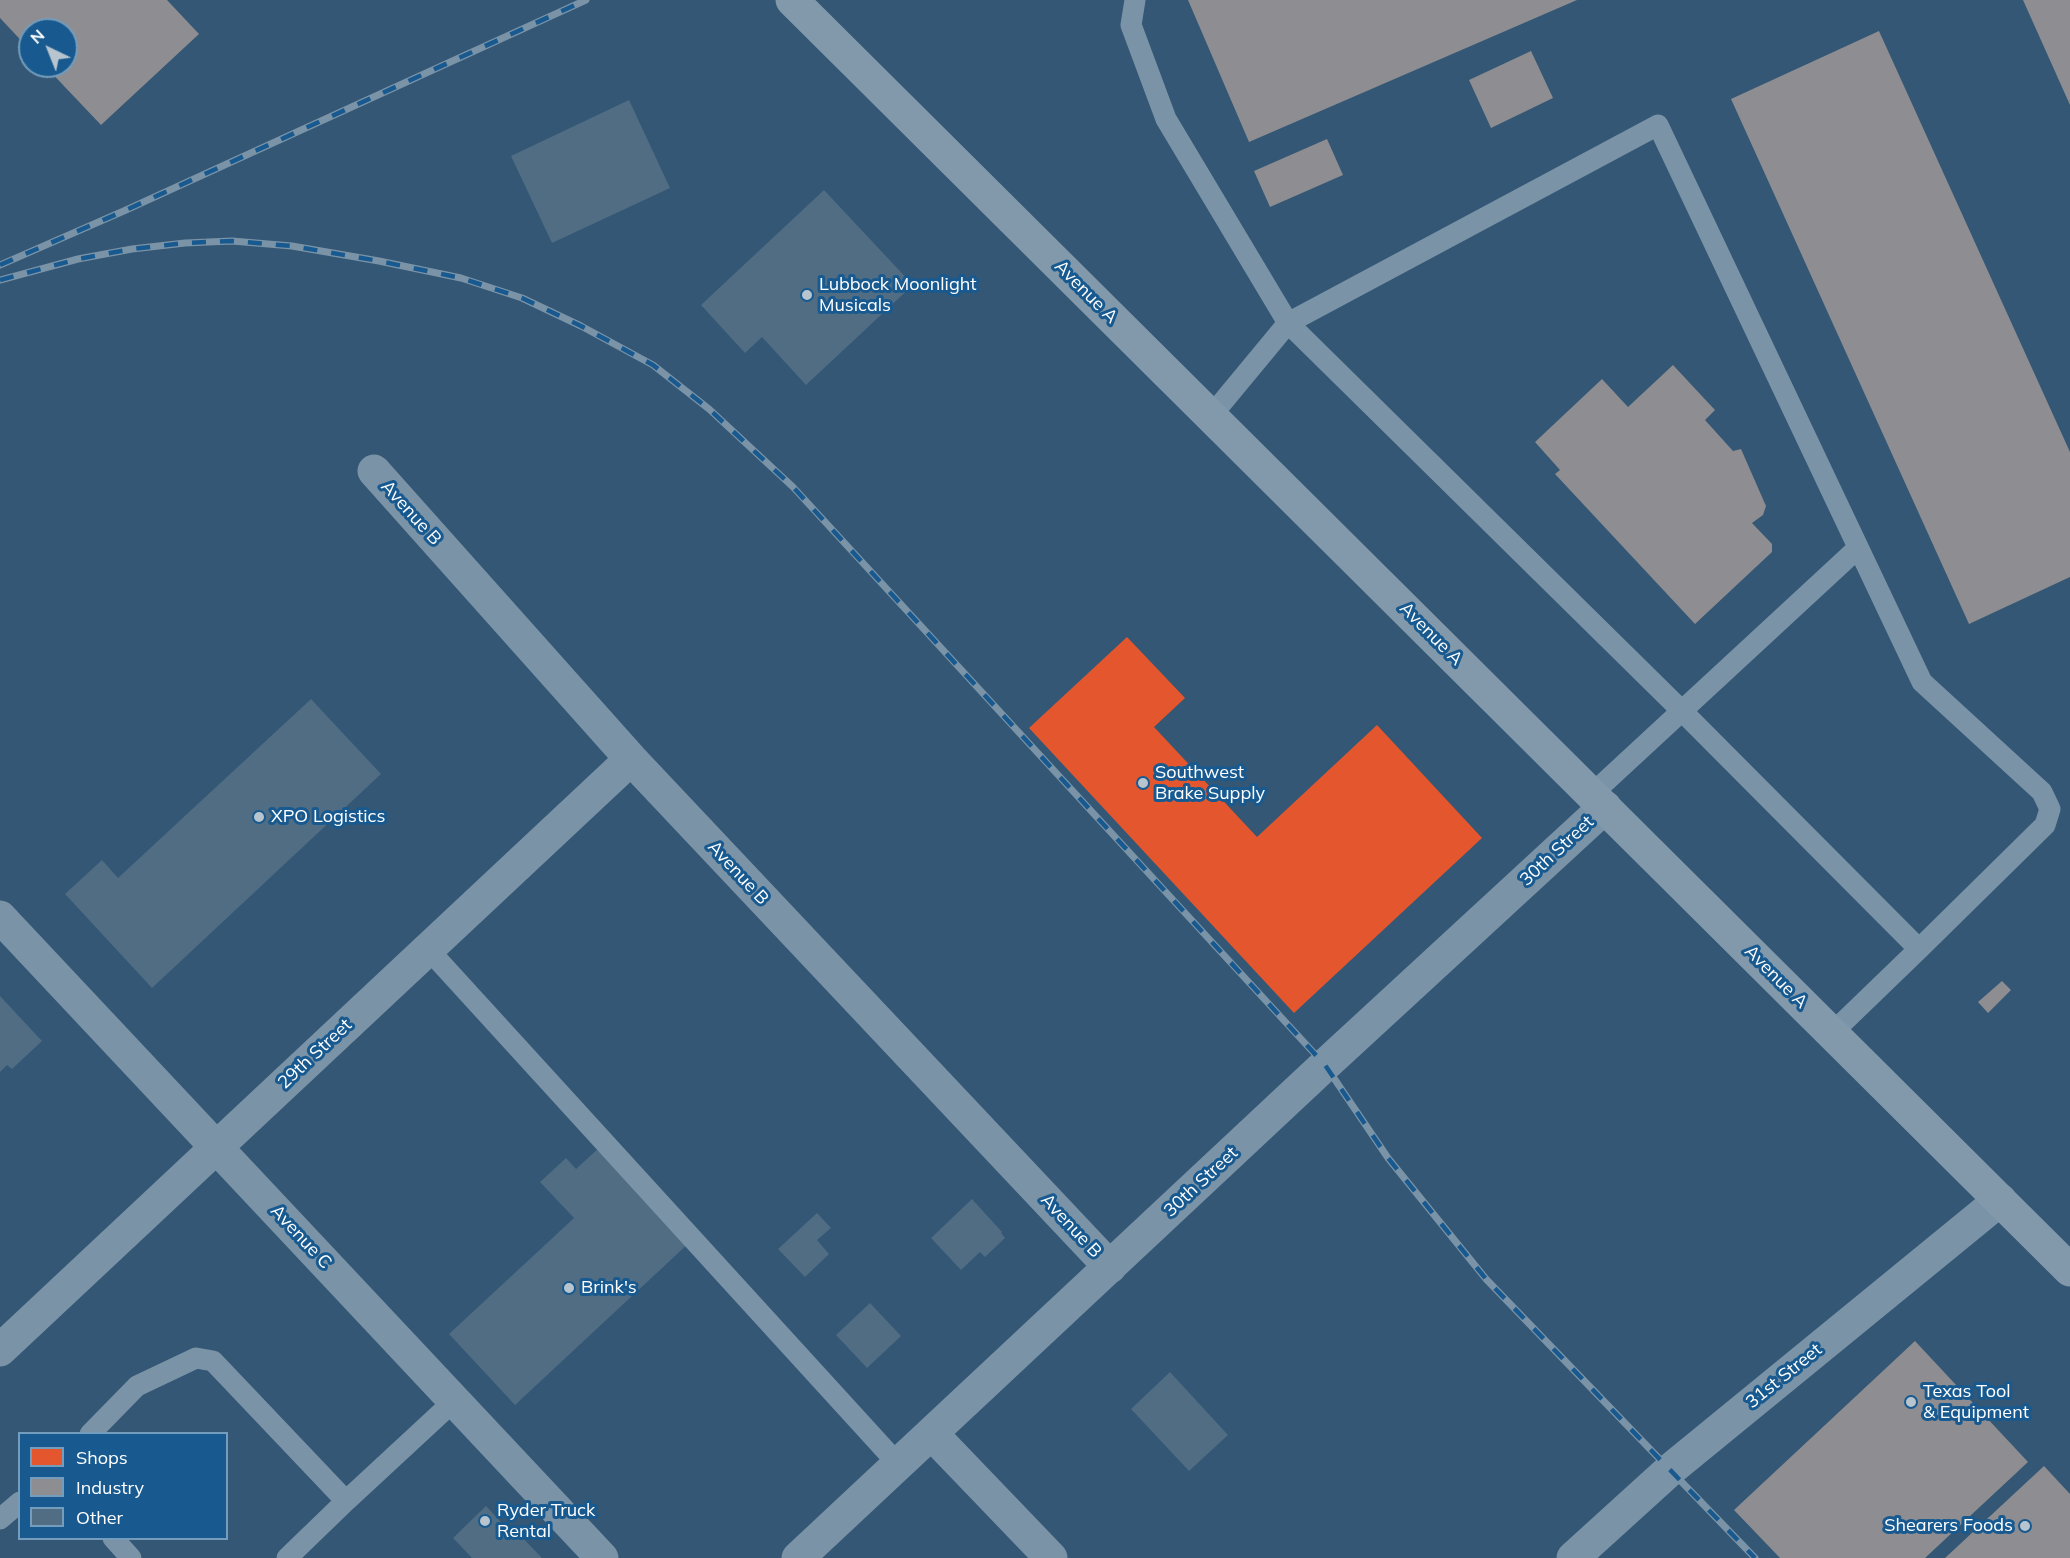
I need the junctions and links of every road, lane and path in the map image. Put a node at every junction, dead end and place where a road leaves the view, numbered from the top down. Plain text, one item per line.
1 (792, 0) edge
2 (1135, 0) edge
3 (1288, 323) junction
4 (1210, 416) junction
5 (374, 471) dead end
6 (1858, 548) junction
7 (1682, 711) junction
8 (631, 759) junction
9 (1598, 801) junction
10 (0, 917) edge
11 (428, 949) junction
12 (1919, 949) junction
13 (1832, 1033) junction
14 (216, 1147) junction
15 (2000, 1200) junction
16 (1110, 1268) junction
17 (2070, 1270) edge
18 (0, 1350) edge
19 (454, 1401) junction
20 (92, 1432) edge
21 (932, 1434) junction
22 (898, 1464) junction
23 (346, 1500) junction
24 (18, 1504) edge
25 (0, 1520) edge
26 (114, 1540) edge
27 (131, 1558) edge
28 (287, 1558) edge
29 (602, 1558) edge
30 (798, 1558) edge
31 (1051, 1558) edge
32 (1573, 1558) edge

1 - 4 main road, Avenue A
2 - 3 lane
3 - 4 lane
3 - 6 lane
3 - 7 lane
4 - 9 main road, Avenue A
5 - 8 street, Avenue B
6 - 7 lane
6 - 12 lane
7 - 9 lane
7 - 12 lane
8 - 11 street, 29th Street
8 - 16 street, Avenue B
9 - 13 main road, Avenue A
9 - 16 street, 30th Street
10 - 14 street, Avenue C
11 - 14 street, 29th Street
11 - 22 lane
12 - 13 lane
13 - 15 main road, Avenue A
14 - 18 street, 29th Street
14 - 19 street, Avenue C
15 - 17 main road, Avenue A
15 - 32 street, 31st Street
16 - 21 street, 30th Street
19 - 23 lane
19 - 29 street, Avenue C
20 - 23 lane
21 - 22 street, 30th Street
21 - 31 street
22 - 30 street, 30th Street
23 - 28 lane
24 - 25 lane
26 - 27 lane

